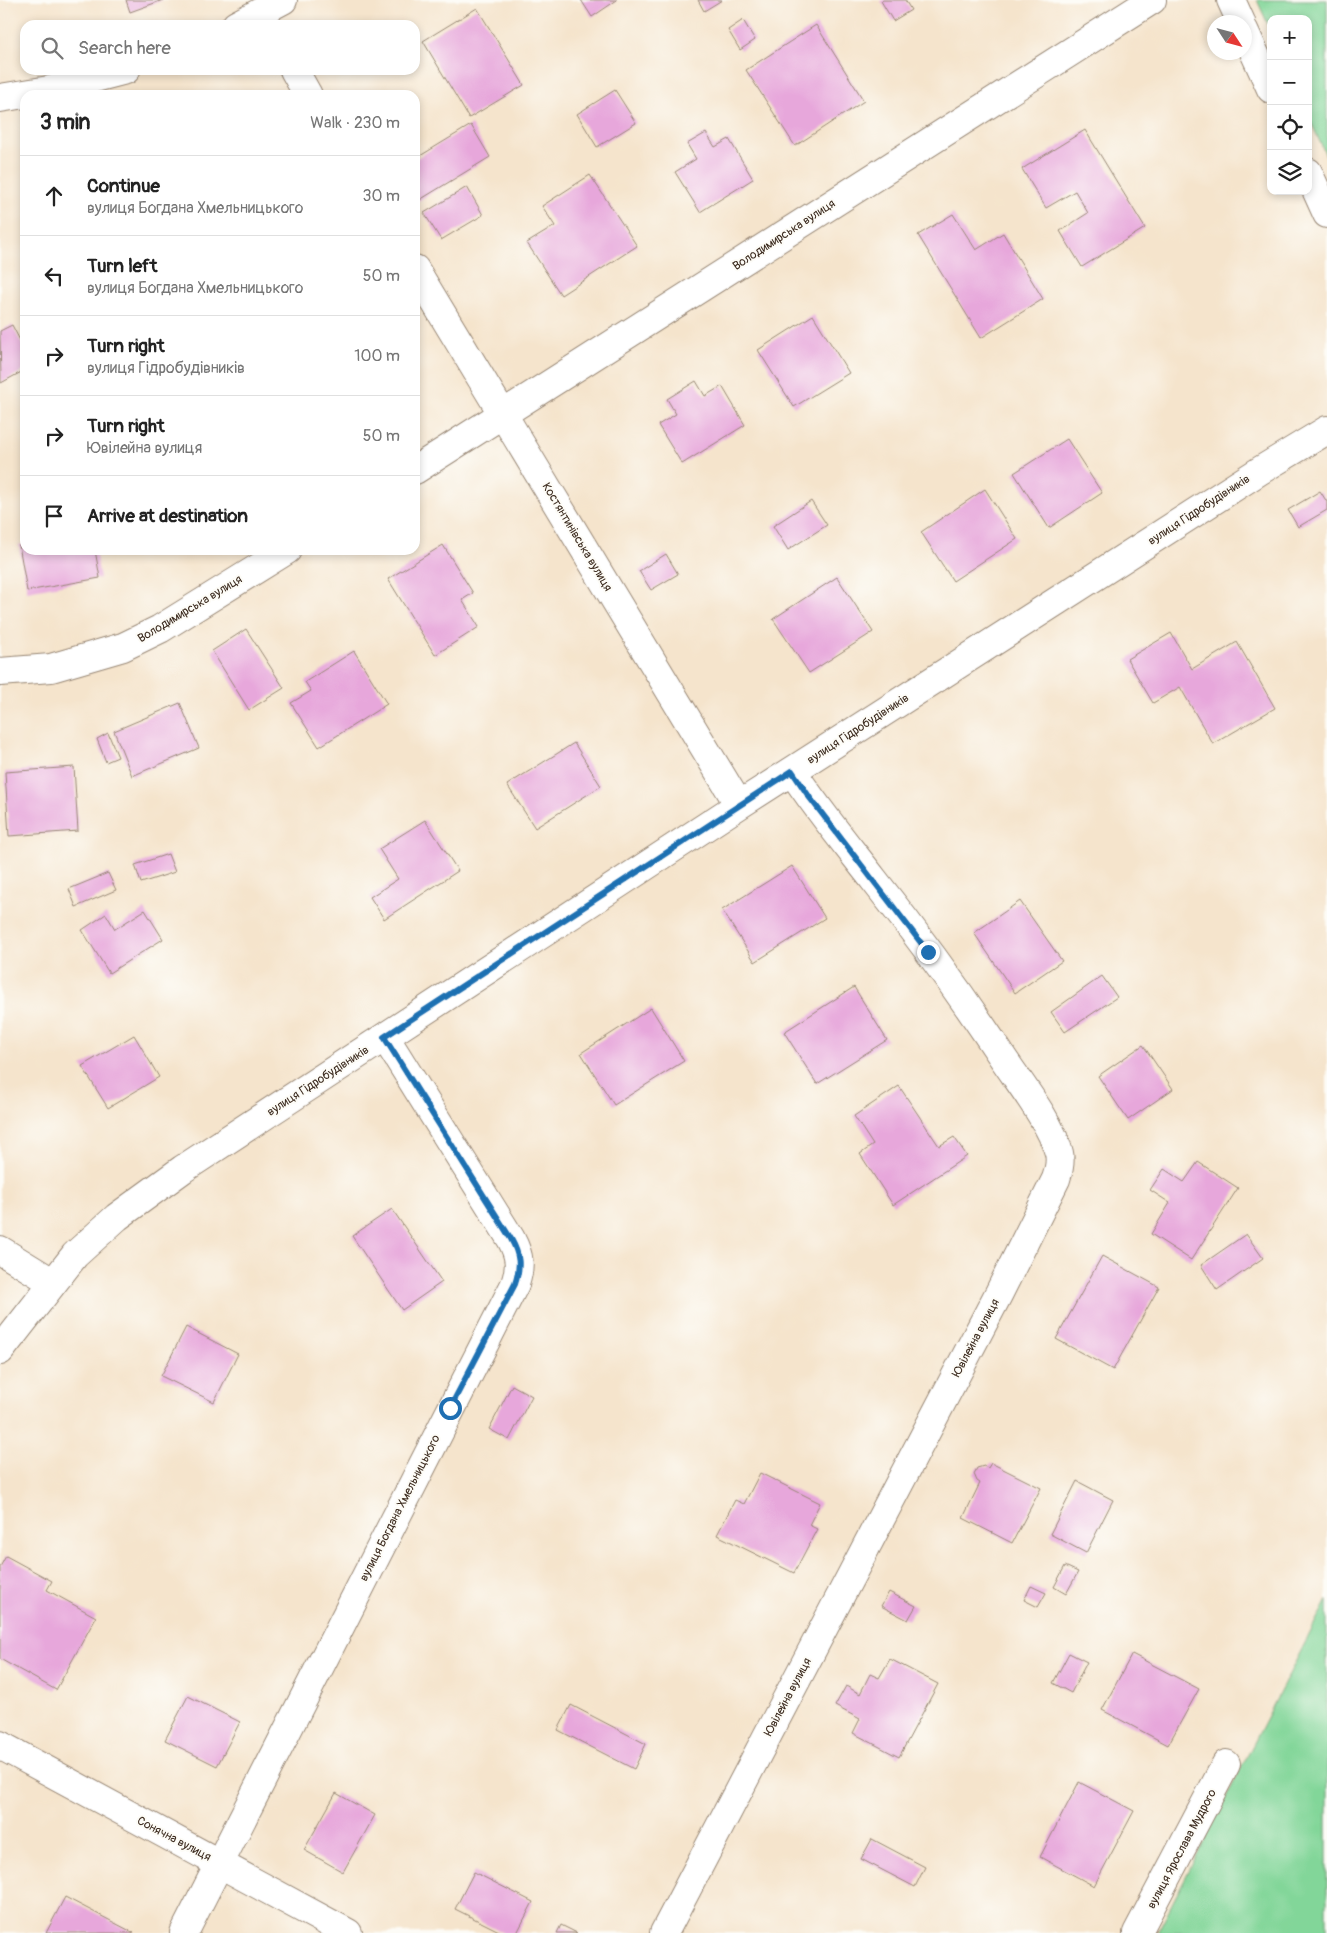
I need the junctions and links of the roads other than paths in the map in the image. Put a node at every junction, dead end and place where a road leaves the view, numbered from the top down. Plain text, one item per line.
1 (1152, 0) edge
2 (1231, 0) edge
3 (269, 9) edge
4 (1238, 15) edge
5 (246, 20) edge
6 (1252, 47) edge
7 (107, 75) edge
8 (297, 75) edge
9 (1267, 80) edge
10 (49, 90) edge
11 (305, 90) edge
12 (20, 95) edge
13 (0, 98) edge
14 (1312, 181) edge
15 (1327, 214) edge
16 (420, 277) edge
17 (503, 414) junction
18 (1327, 430) edge
19 (420, 467) edge
20 (278, 555) edge
21 (0, 672) edge
22 (792, 771) junction
23 (739, 805) junction
24 (384, 1037) junction
25 (0, 1250) edge
26 (52, 1282) junction
27 (0, 1350) edge
28 (0, 1745) edge
29 (1226, 1764) dead end
30 (220, 1863) junction
31 (184, 1933) edge
32 (348, 1933) edge
33 (664, 1933) edge
34 (1137, 1933) edge

1 - 17 street, Володимирська вулиця
2 - 4 street
3 - 5 street
6 - 9 street
7 - 10 street
8 - 11 street
12 - 13 street
14 - 15 street
16 - 17 street, Костянтинівська вулиця
17 - 19 street, Володимирська вулиця
17 - 23 street, Костянтинівська вулиця
18 - 22 street, вулиця Гідробудівників
20 - 21 street, Володимирська вулиця
22 - 23 street, вулиця Гідробудівників
22 - 33 street, Ювілейна вулиця
23 - 24 street, вулиця Гідробудівників
24 - 26 street, вулиця Гідробудівників
24 - 30 street, вулиця Богдана Хмельницького
25 - 26 street
26 - 27 street, вулиця Гідробудівників
28 - 30 street, Сонячна вулиця
29 - 34 street, вулиця Ярослава Мудрого
30 - 31 street, вулиця Богдана Хмельницького
30 - 32 street, Сонячна вулиця

